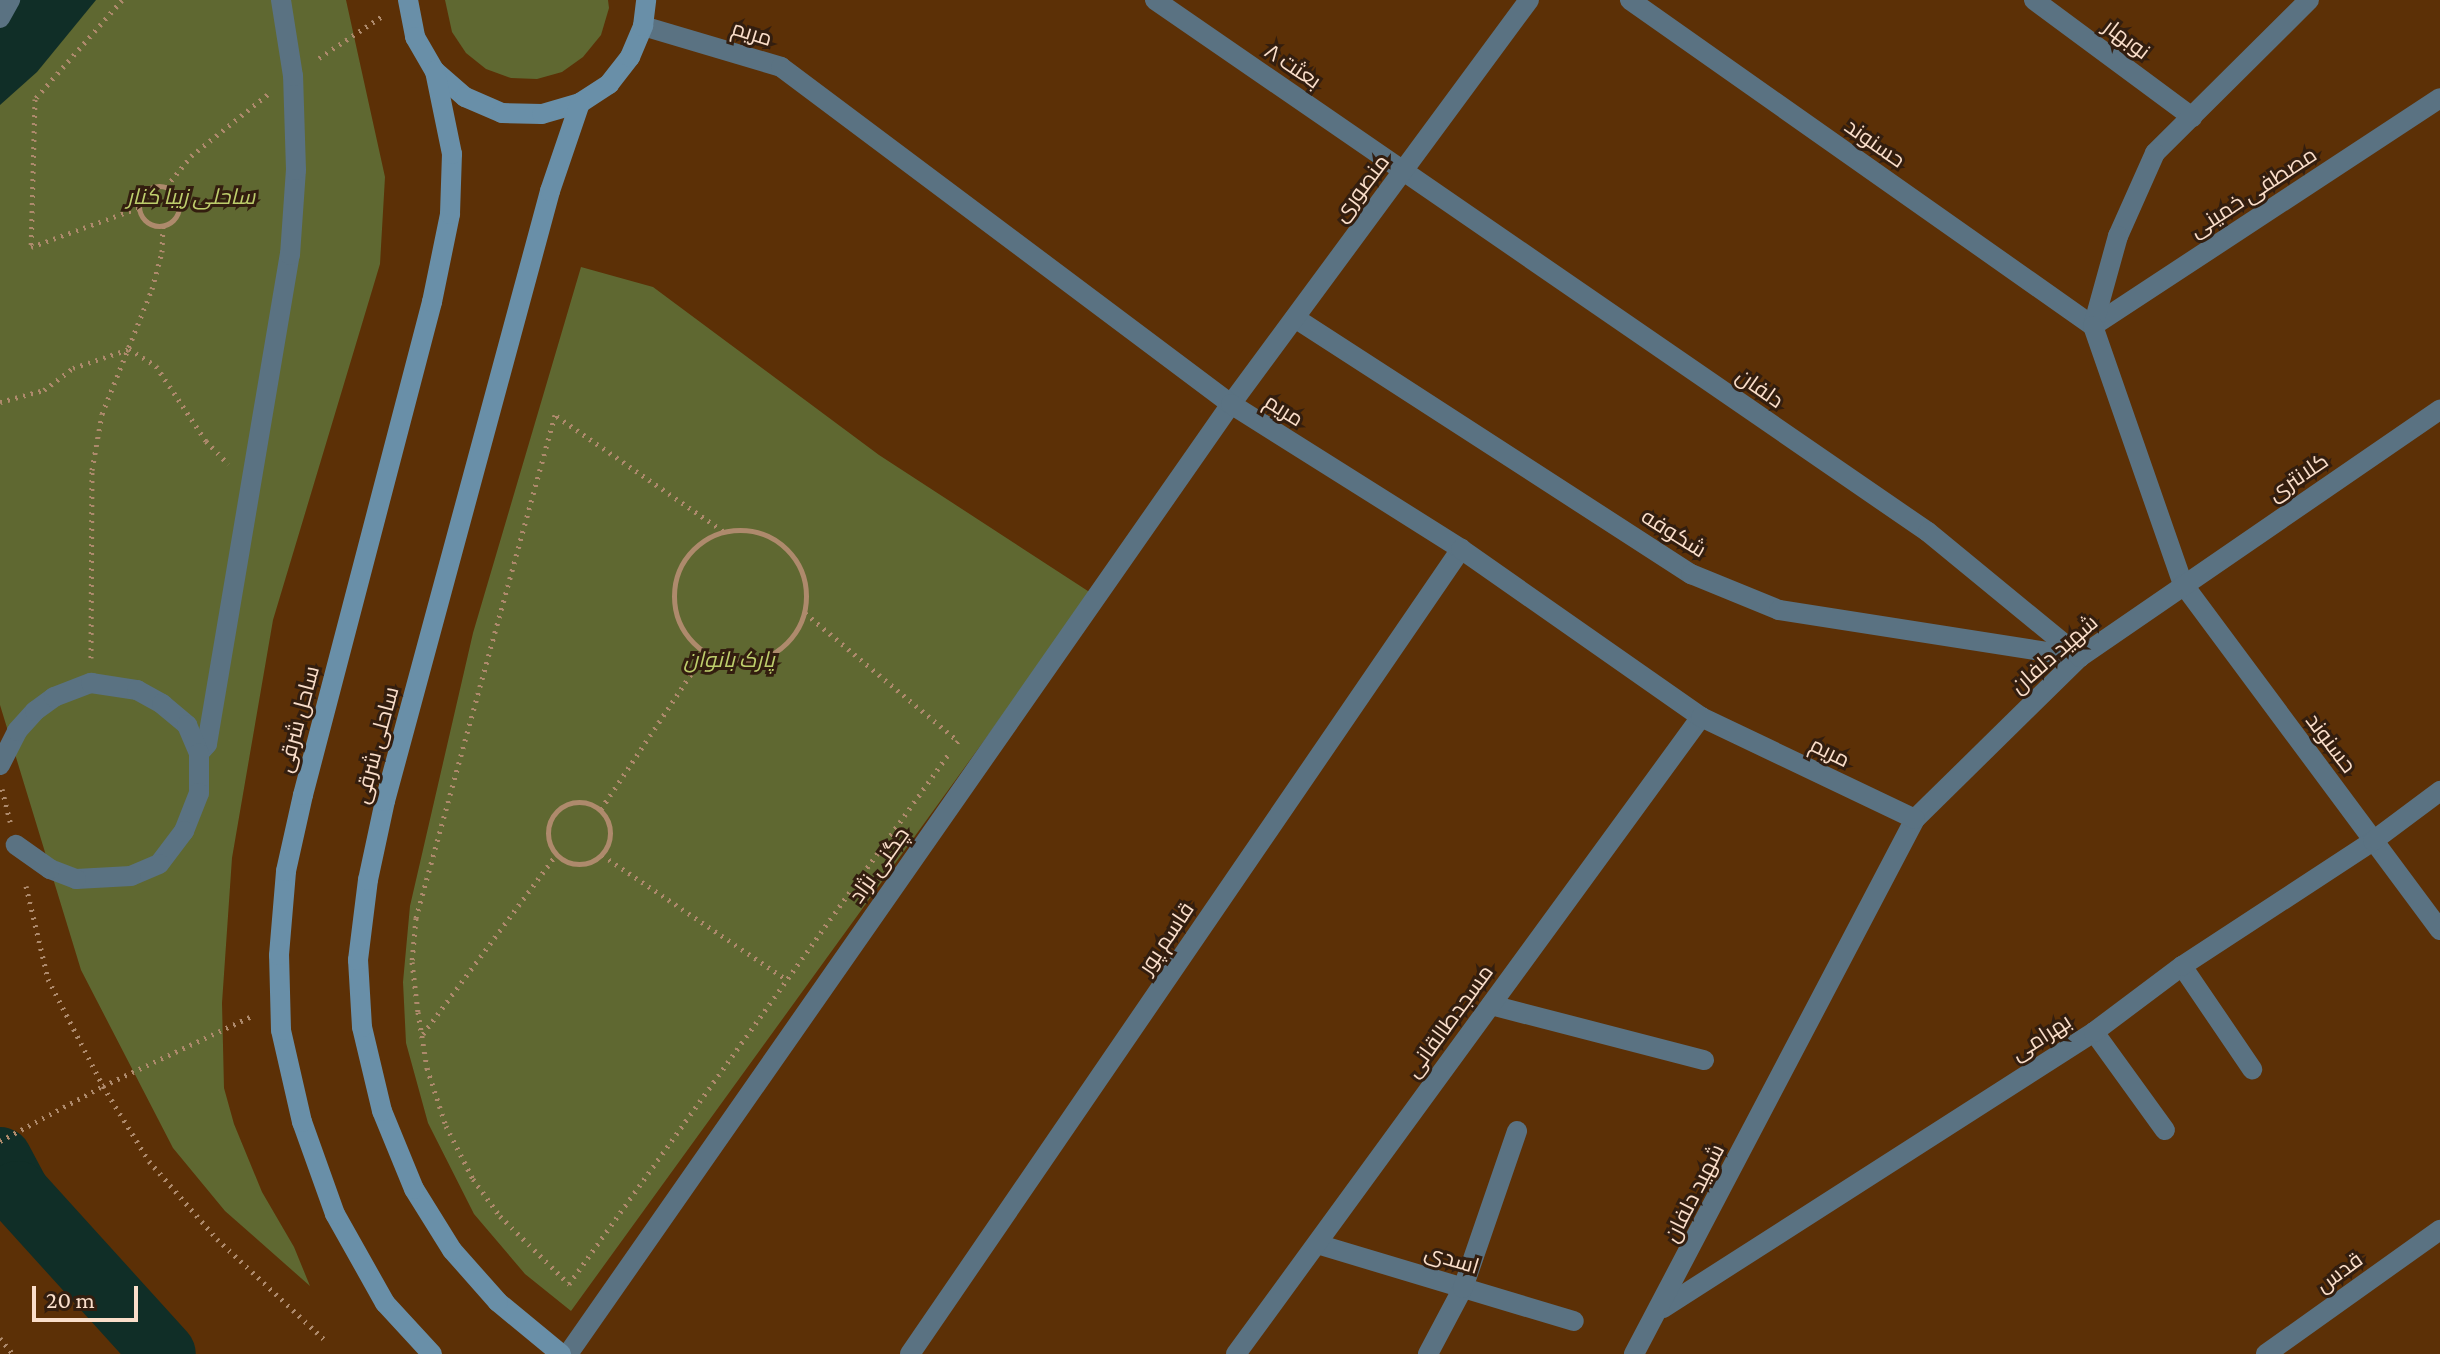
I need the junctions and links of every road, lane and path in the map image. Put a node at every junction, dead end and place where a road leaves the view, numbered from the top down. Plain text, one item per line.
1 (10, 0) edge
2 (122, 0) edge
3 (281, 0) edge
4 (408, 0) edge
5 (646, 0) edge
6 (1155, 0) edge
7 (1529, 0) edge
8 (1630, 0) edge
9 (2034, 0) edge
10 (2309, 0) edge
11 (0, 18) edge
12 (643, 26) junction
13 (435, 71) junction
14 (2440, 98) edge
15 (580, 103) junction
16 (2192, 117) junction
17 (1403, 171) junction
18 (138, 208) junction
19 (163, 227) junction
20 (1295, 318) junction
21 (2093, 326) junction
22 (129, 349) junction
23 (0, 402) edge
24 (1231, 404) junction
25 (2440, 410) edge
26 (254, 480) junction
27 (723, 531) junction
28 (1461, 549) junction
29 (2183, 584) junction
30 (805, 613) junction
31 (705, 653) junction
32 (2080, 657) junction
33 (91, 683) junction
34 (1701, 717) junction
35 (199, 753) junction
36 (0, 765) edge
37 (0, 780) edge
38 (2440, 791) edge
39 (601, 809) junction
40 (1915, 819) junction
41 (2373, 841) junction
42 (16, 845) junction
43 (556, 855) junction
44 (602, 855) junction
45 (2440, 930) edge
46 (2182, 966) junction
47 (787, 980) junction
48 (281, 1003) junction
49 (1491, 1005) junction
50 (2094, 1032) junction
51 (422, 1036) junction
52 (1704, 1060) dead end
53 (2252, 1069) dead end
54 (103, 1086) junction
55 (2165, 1130) dead end
56 (1517, 1131) dead end
57 (0, 1141) edge
58 (2440, 1230) edge
59 (1317, 1244) junction
60 (1463, 1288) junction
61 (1660, 1311) junction
62 (1574, 1321) dead end
63 (0, 1338) edge
64 (326, 1341) dead end
65 (13, 1354) edge
66 (432, 1354) edge
67 (561, 1354) edge
68 (568, 1354) edge
69 (910, 1354) edge
70 (1236, 1354) edge
71 (1428, 1354) edge
72 (1634, 1354) edge
73 (2266, 1354) edge

1 - 11 street
2 - 18 path
3 - 26 street
4 - 13 main road
5 - 12 main road
6 - 17 street, بعثت ۸
7 - 17 street, منصوری
8 - 21 street, حسنوند
9 - 16 street, نوبهار
10 - 16 street
12 - 15 main road
12 - 24 street, مریم
13 - 15 main road
13 - 48 main road, ساحل شرقی
14 - 21 street, مصطفی خمینی
15 - 67 main road, ساحلی شرقی
16 - 21 street
17 - 20 street, منصوری
17 - 32 street, دلفان
18 - 19 path
18 - 19 path
19 - 22 path
20 - 24 street, منصوری
20 - 32 street, شکوفه
21 - 29 street
22 - 23 path
22 - 26 path
22 - 33 path
24 - 28 street, مریم
24 - 68 street, چگنی نژاد
25 - 29 street, کلانتری
26 - 35 street
27 - 30 path
27 - 31 path
27 - 51 path
28 - 34 street, مریم
28 - 69 street, قاسم پور
29 - 32 street, شهید دلفان
29 - 41 street, حسنوند
30 - 31 path
30 - 47 path
31 - 39 path
32 - 40 street, شهید دلفان
33 - 35 street
33 - 36 street
34 - 40 street, مریم
34 - 49 street, مسجدطالقانی
35 - 42 street
37 - 42 path
38 - 41 street, بهرامی
39 - 43 path
39 - 44 path
40 - 61 street, شهید دلفان
41 - 45 street, حسنوند
41 - 46 street, بهرامی
42 - 54 path
43 - 44 path
43 - 51 path
44 - 47 path
46 - 50 street, بهرامی
46 - 53 street
47 - 51 path
48 - 54 path
48 - 66 main road, ساحل شرقی
49 - 52 street
49 - 59 street, مسجدطالقانی
50 - 55 street
50 - 61 street, بهرامی
54 - 57 path
54 - 64 path
56 - 60 street
58 - 73 street, قدس
59 - 60 street, اسدی
59 - 70 street, مسجدطالقانی
60 - 62 street, اسدی
60 - 71 street
61 - 72 street, شهید دلفان
63 - 65 path

